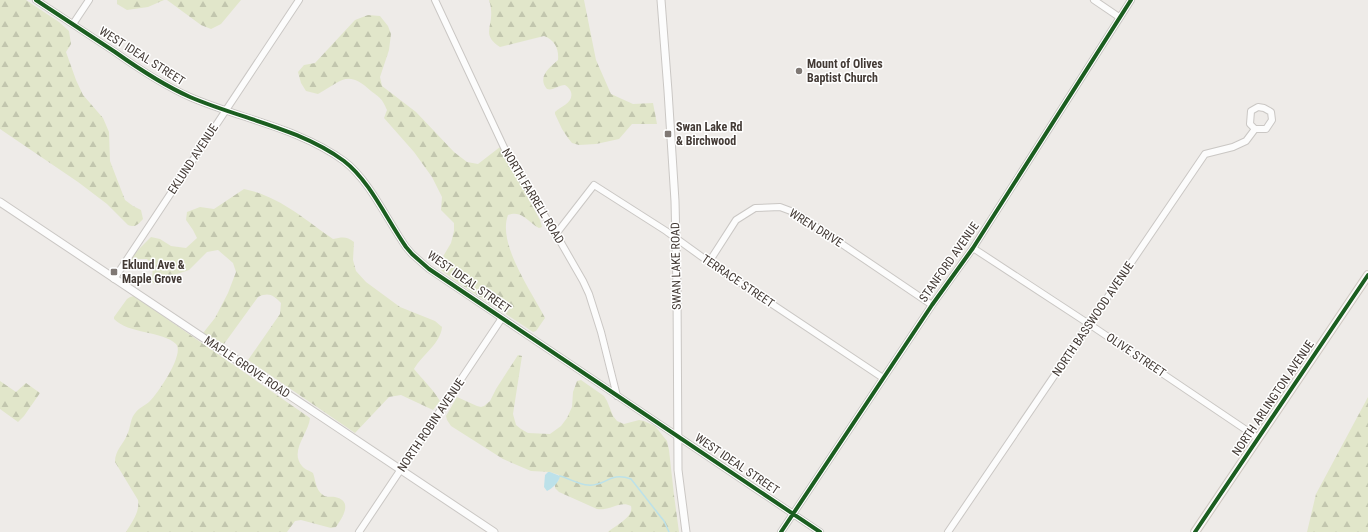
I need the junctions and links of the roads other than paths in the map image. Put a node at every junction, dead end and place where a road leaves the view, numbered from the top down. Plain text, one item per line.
1 (36, 0) edge
2 (89, 0) edge
3 (299, 0) edge
4 (435, 0) edge
5 (661, 0) edge
6 (1094, 0) edge
7 (1131, 0) edge
8 (1119, 17) junction
9 (73, 24) junction
10 (226, 110) junction
11 (1255, 129) dead end
12 (0, 202) edge
13 (556, 234) junction
14 (676, 238) junction
15 (973, 248) junction
16 (709, 262) junction
17 (1368, 275) edge
18 (114, 279) junction
19 (932, 305) junction
20 (502, 318) junction
21 (1089, 324) junction
22 (883, 378) junction
23 (617, 396) junction
24 (677, 435) junction
25 (1258, 438) junction
26 (402, 470) junction
27 (793, 514) junction
28 (359, 532) edge
29 (494, 532) edge
30 (686, 532) edge
31 (781, 532) edge
32 (820, 532) edge
33 (948, 532) edge
34 (1195, 532) edge

1 - 9 street, WEST IDEAL STREET
2 - 9 street
3 - 10 street, EKLUND AVENUE
4 - 13 street, NORTH FARRELL ROAD
5 - 14 street, SWAN LAKE ROAD
6 - 8 street
7 - 8 street, STANFORD AVENUE
8 - 15 street, STANFORD AVENUE
9 - 10 street, WEST IDEAL STREET
10 - 18 street, EKLUND AVENUE
10 - 20 street, WEST IDEAL STREET
11 - 21 street, NORTH BASSWOOD AVENUE
12 - 18 street, MAPLE GROVE ROAD
13 - 14 street, TERRACE STREET
13 - 23 street, NORTH FARRELL ROAD
14 - 16 street, TERRACE STREET
14 - 24 street, SWAN LAKE ROAD
15 - 19 street, STANFORD AVENUE
15 - 21 street, OLIVE STREET
16 - 19 street, WREN DRIVE
16 - 22 street, TERRACE STREET
17 - 25 main road, NORTH ARLINGTON AVENUE
18 - 26 street, MAPLE GROVE ROAD
19 - 22 street, STANFORD AVENUE
20 - 23 street, WEST IDEAL STREET
20 - 26 street, NORTH ROBIN AVENUE
21 - 25 street, OLIVE STREET
21 - 33 street, NORTH BASSWOOD AVENUE
22 - 27 street, STANFORD AVENUE
23 - 24 street, WEST IDEAL STREET
24 - 27 street, WEST IDEAL STREET
24 - 30 street, SWAN LAKE ROAD
25 - 34 main road, NORTH ARLINGTON AVENUE
26 - 28 street, NORTH ROBIN AVENUE
26 - 29 street, MAPLE GROVE ROAD
27 - 31 street, STANFORD AVENUE
27 - 32 street, WEST IDEAL STREET

